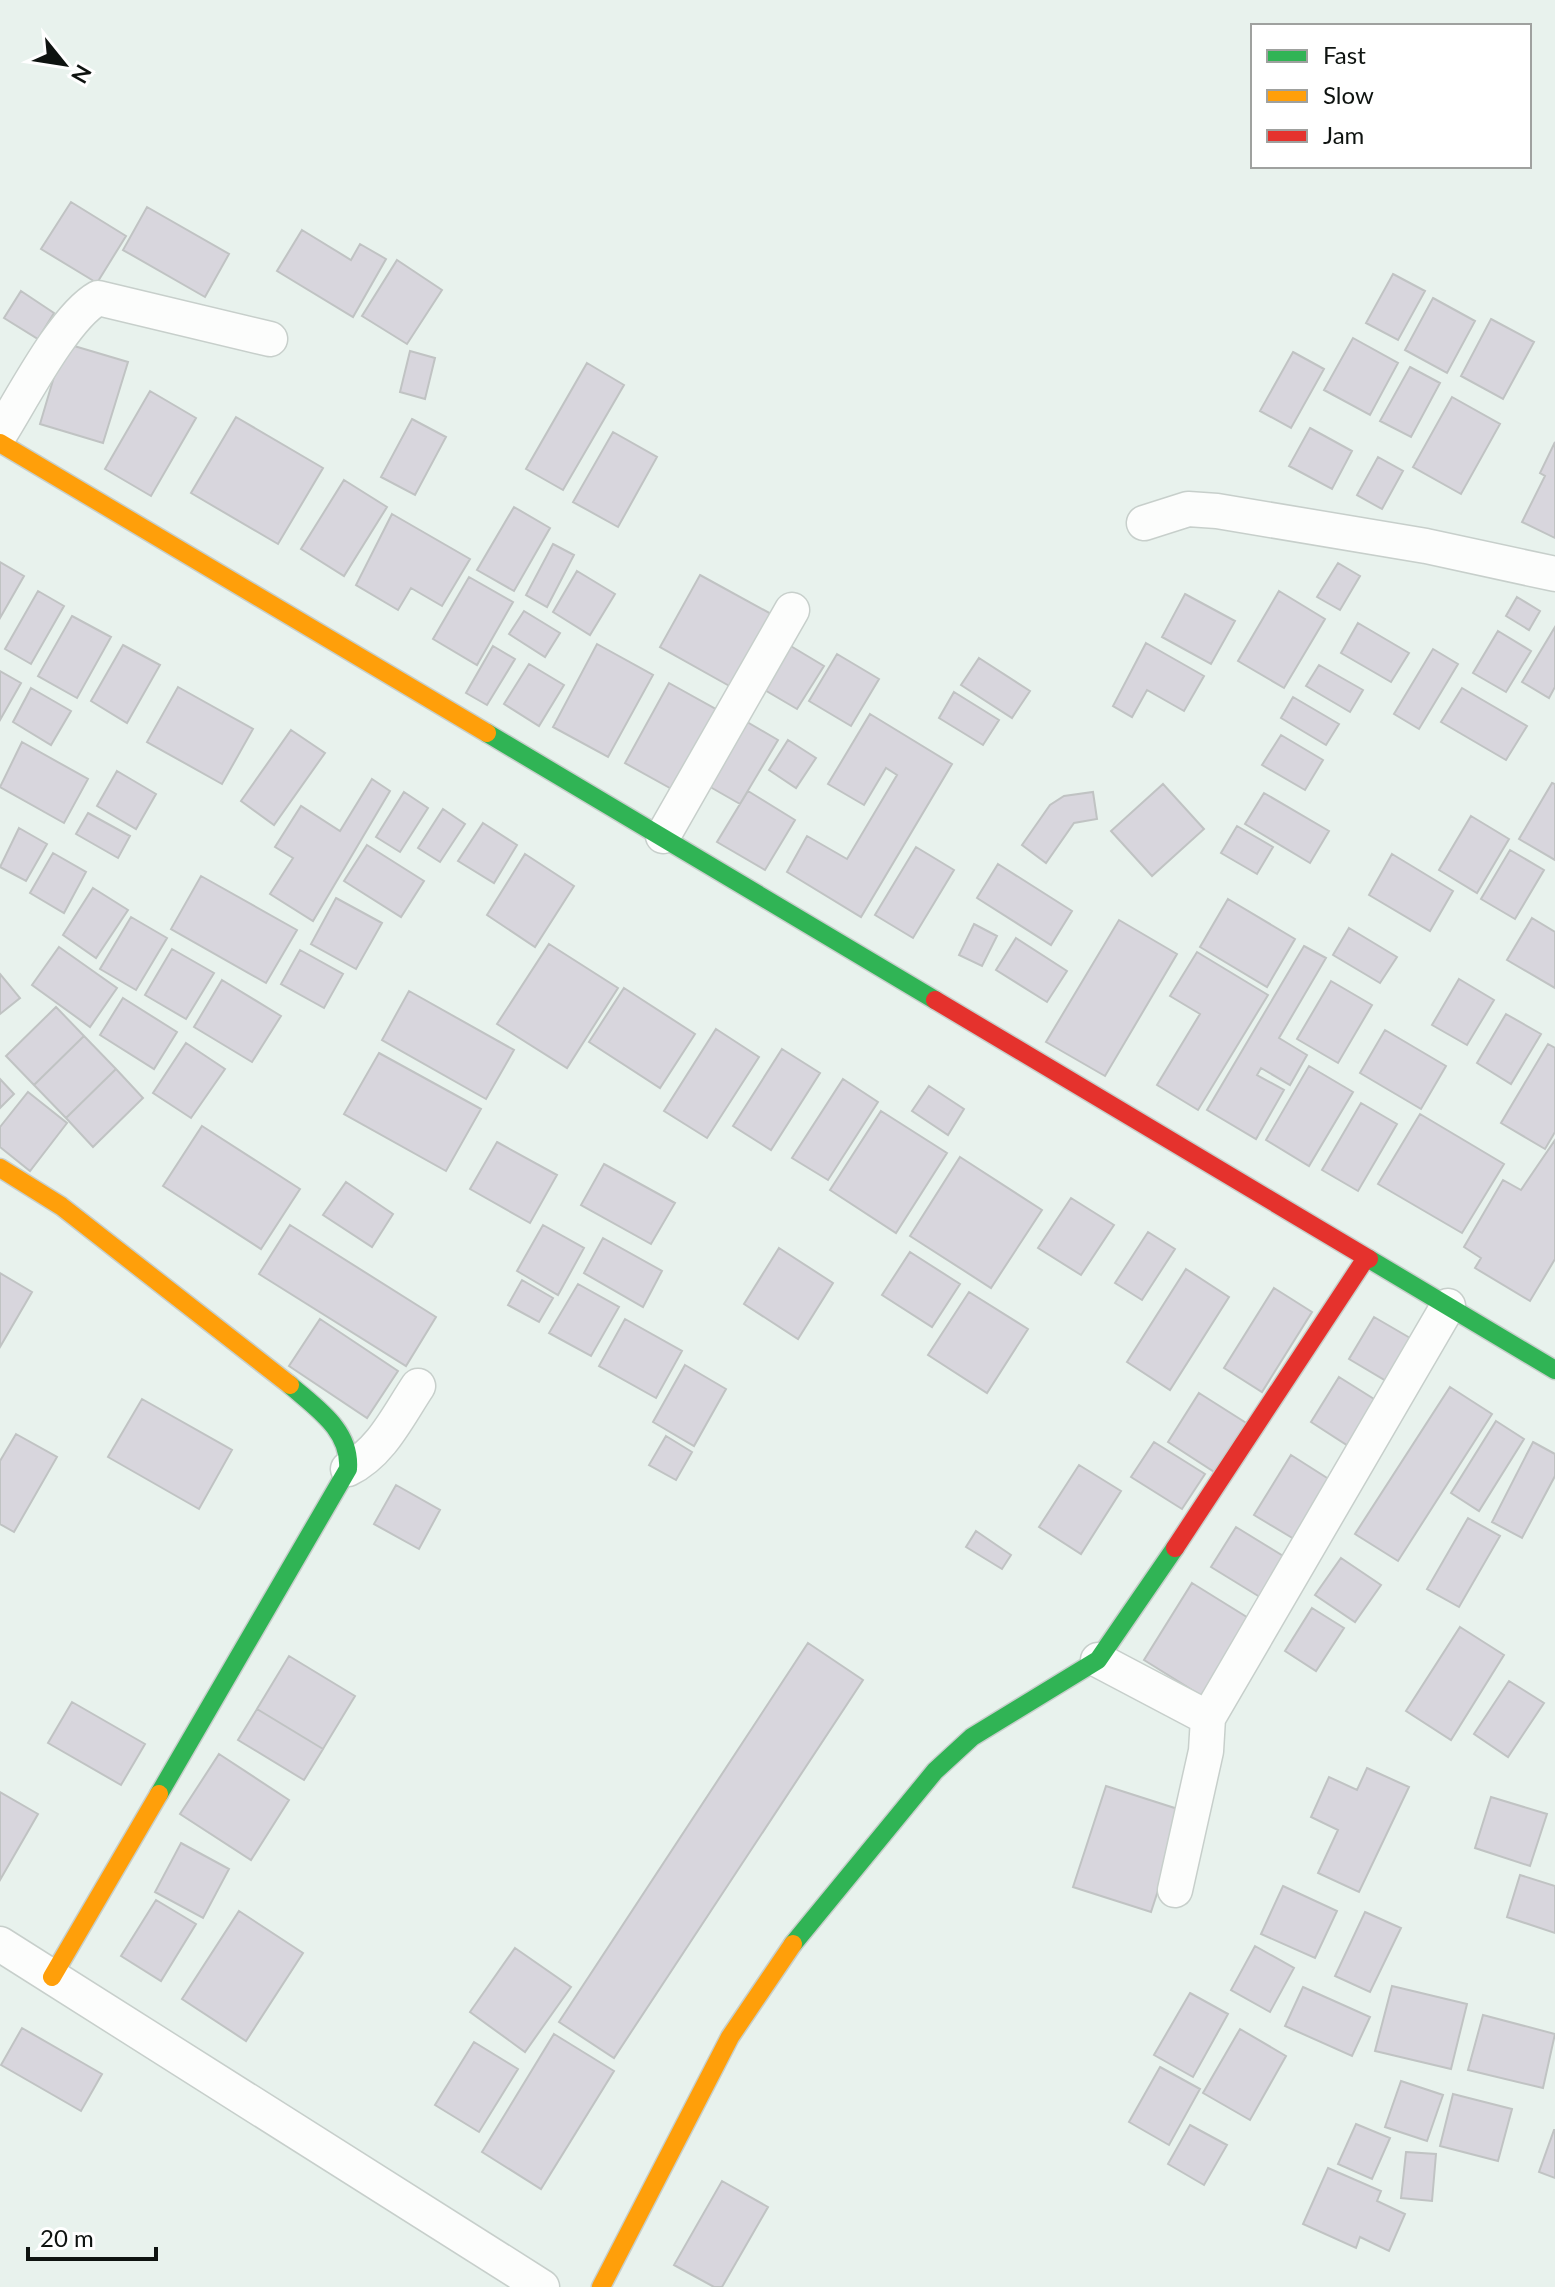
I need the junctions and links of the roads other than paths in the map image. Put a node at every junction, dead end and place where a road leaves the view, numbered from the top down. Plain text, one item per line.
1 (270, 339) dead end
2 (0, 434) edge
3 (0, 443) edge
4 (1144, 523) dead end
5 (1555, 574) edge
6 (792, 610) dead end
7 (663, 836) junction
8 (0, 1168) edge
9 (1366, 1258) junction
10 (1448, 1306) junction
11 (1555, 1370) edge
12 (418, 1386) dead end
13 (348, 1469) junction
14 (1098, 1660) junction
15 (1208, 1718) junction
16 (1175, 1890) dead end
17 (0, 1944) edge
18 (52, 1977) junction
19 (542, 2287) edge
20 (601, 2287) edge

1 - 2 street
3 - 7 street
4 - 5 street
6 - 7 street
7 - 9 street
8 - 13 street
9 - 10 street
9 - 14 street
10 - 11 street
10 - 15 street
12 - 13 street
13 - 18 street
14 - 15 street
14 - 20 street
15 - 16 street
17 - 18 street
18 - 19 street

